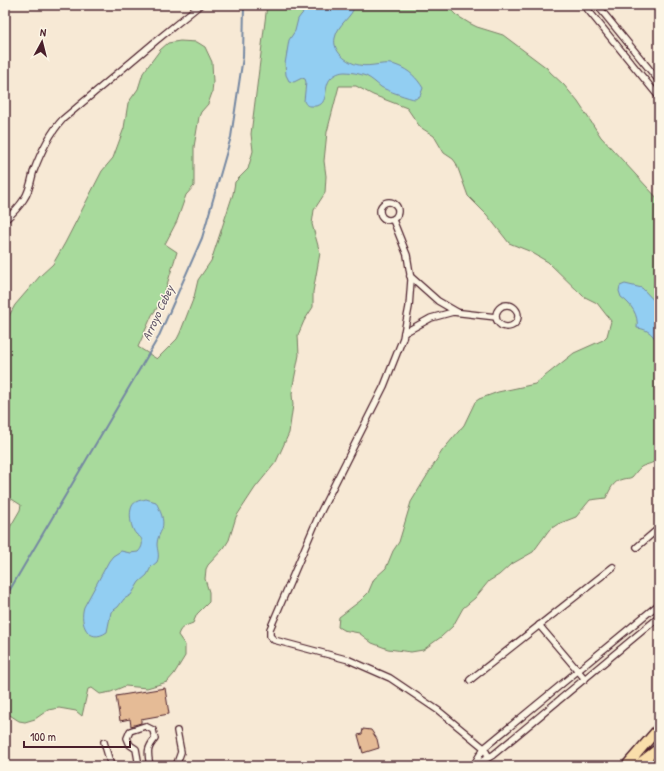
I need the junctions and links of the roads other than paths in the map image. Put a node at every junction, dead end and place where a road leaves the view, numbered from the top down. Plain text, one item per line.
1 (200, 5) edge
2 (585, 5) edge
3 (597, 5) edge
4 (659, 81) edge
5 (659, 97) edge
6 (5, 220) edge
7 (393, 220) dead end
8 (410, 276) junction
9 (457, 312) junction
10 (496, 317) junction
11 (404, 333) junction
12 (659, 528) edge
13 (637, 547) dead end
14 (614, 567) dead end
15 (659, 604) edge
16 (659, 617) edge
17 (539, 625) junction
18 (578, 671) junction
19 (585, 679) junction
20 (470, 680) dead end
21 (659, 728) edge
22 (176, 731) dead end
23 (104, 742) dead end
24 (484, 748) junction
25 (659, 748) edge
26 (489, 757) junction
27 (111, 766) edge
28 (139, 766) edge
29 (150, 766) edge
30 (176, 766) edge
31 (474, 766) edge
32 (626, 766) edge
33 (636, 766) edge

1 - 6 street
2 - 5 street
3 - 4 street
7 - 8 street
8 - 9 street
8 - 11 street
9 - 10 street
9 - 11 street
10 - 10 street
11 - 24 street
12 - 13 street
14 - 17 street
15 - 18 street
16 - 19 street
17 - 18 street
17 - 20 street
18 - 19 street
18 - 24 street
19 - 26 street
21 - 32 main road
22 - 30 street
23 - 27 street
24 - 26 street
24 - 31 street
25 - 33 main road
26 - 31 street
28 - 29 street

